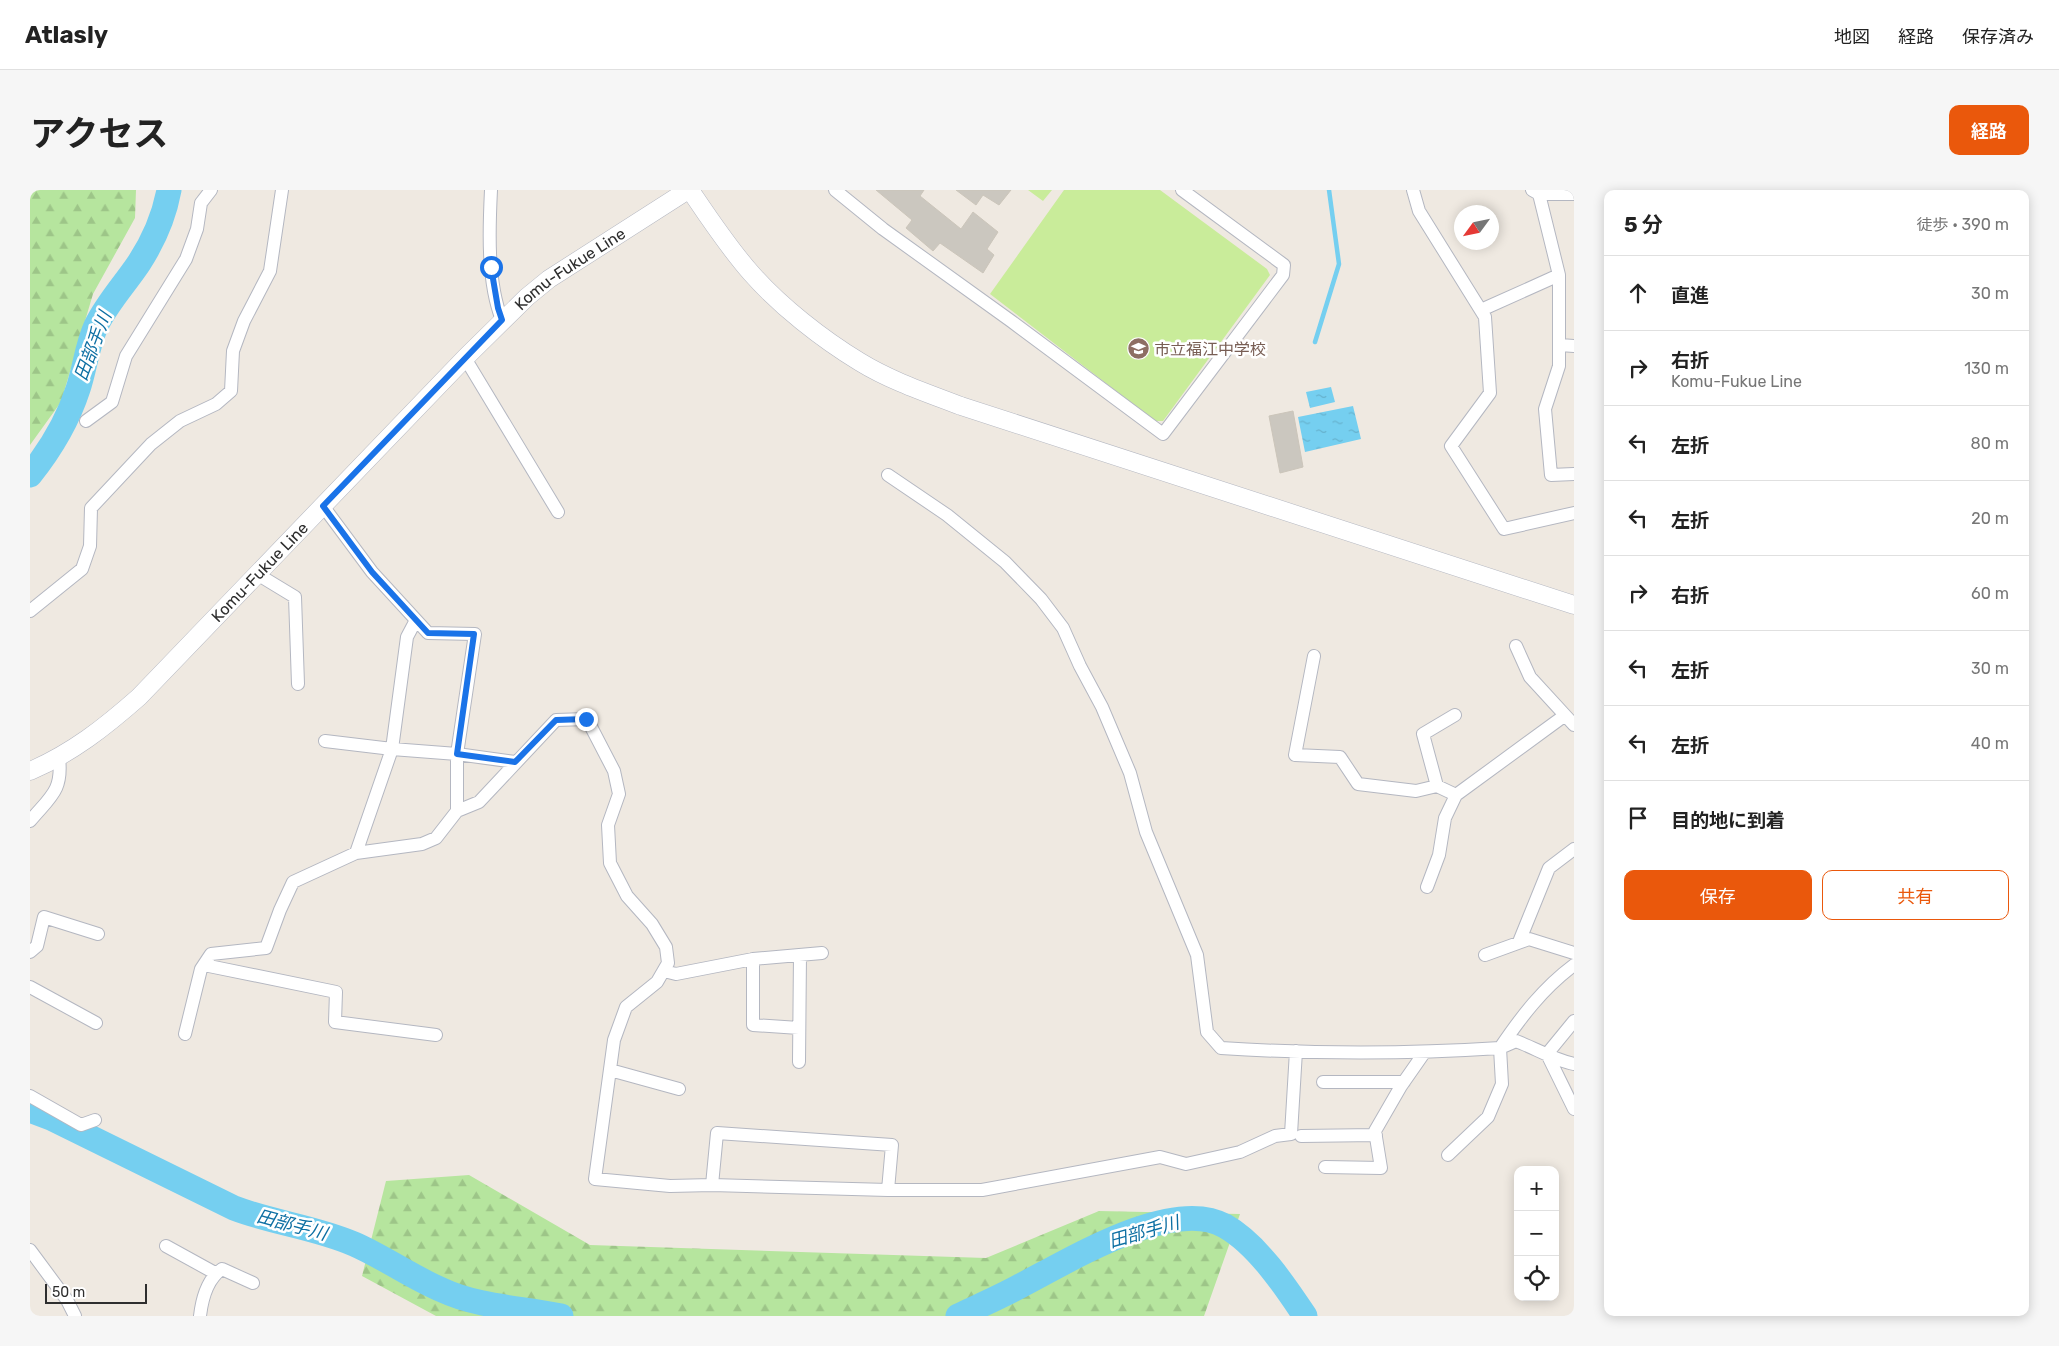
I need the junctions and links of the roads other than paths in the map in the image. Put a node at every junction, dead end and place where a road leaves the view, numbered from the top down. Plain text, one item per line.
1 (211, 190) edge
2 (282, 190) edge
3 (491, 190) edge
4 (689, 190) edge
5 (835, 190) edge
6 (1182, 190) edge
7 (1413, 190) edge
8 (1535, 192) edge
9 (1574, 194) edge
10 (1559, 275) junction
11 (1481, 310) junction
12 (502, 320) junction
13 (1560, 345) junction
14 (1574, 346) edge
15 (465, 358) junction
16 (86, 422) dead end
17 (1574, 474) edge
18 (888, 475) dead end
19 (323, 506) junction
20 (558, 512) dead end
21 (1574, 513) edge
22 (256, 574) junction
23 (1574, 605) edge
24 (30, 611) edge
25 (416, 620) junction
26 (1516, 646) dead end
27 (1314, 656) dead end
28 (298, 684) dead end
29 (1455, 715) dead end
30 (1564, 716) junction
31 (1574, 725) edge
32 (325, 741) dead end
33 (392, 749) junction
34 (457, 754) junction
35 (59, 758) junction
36 (515, 762) junction
37 (30, 771) edge
38 (1437, 786) junction
39 (1456, 795) junction
40 (457, 812) junction
41 (30, 821) edge
42 (1574, 849) edge
43 (356, 853) junction
44 (1427, 887) dead end
45 (98, 934) dead end
46 (1519, 942) junction
47 (30, 952) edge
48 (822, 953) dead end
49 (1574, 953) edge
50 (800, 955) junction
51 (1485, 955) dead end
52 (752, 959) junction
53 (204, 965) junction
54 (1574, 965) edge
55 (664, 971) junction
56 (30, 987) edge
57 (1574, 1021) edge
58 (96, 1023) dead end
59 (799, 1028) junction
60 (185, 1034) dead end
61 (436, 1035) dead end
62 (1500, 1048) junction
63 (1296, 1051) junction
64 (1424, 1053) junction
65 (1547, 1054) junction
66 (799, 1062) dead end
67 (1574, 1064) edge
68 (610, 1070) junction
69 (1324, 1082) dead end
70 (1404, 1082) junction
71 (679, 1089) dead end
72 (30, 1096) edge
73 (1574, 1110) edge
74 (95, 1120) dead end
75 (1376, 1135) junction
76 (1301, 1136) dead end
77 (1448, 1155) dead end
78 (1325, 1167) dead end
79 (712, 1185) junction
80 (888, 1190) junction
81 (166, 1246) dead end
82 (30, 1250) edge
83 (215, 1274) junction
84 (253, 1283) dead end
85 (75, 1316) edge
86 (200, 1316) edge

1 - 16 street
2 - 24 street
3 - 12 street
4 - 12 street, Komu-Fukue Line
4 - 23 street
5 - 6 street
7 - 11 street
8 - 9 street
8 - 10 street
10 - 11 street
10 - 13 street
11 - 21 street
12 - 15 street, Komu-Fukue Line
13 - 14 street
13 - 17 street
15 - 19 street, Komu-Fukue Line
15 - 20 street
18 - 63 street
19 - 22 street, Komu-Fukue Line
19 - 25 street
22 - 28 street
22 - 35 street, Komu-Fukue Line
25 - 33 street
25 - 34 street
26 - 30 street
27 - 38 street
29 - 38 street
30 - 31 street
30 - 39 street
32 - 33 street
33 - 34 street
33 - 43 street
34 - 36 street
34 - 40 street
35 - 37 street, Komu-Fukue Line
35 - 41 street
36 - 40 street
36 - 55 street
38 - 39 street
39 - 44 street
40 - 43 street
42 - 46 street
43 - 53 street
45 - 47 street
46 - 49 street
46 - 51 street
48 - 50 street
50 - 52 street
50 - 59 street
52 - 55 street
52 - 59 street
53 - 60 street
53 - 61 street
54 - 62 street
55 - 68 street
56 - 58 street
57 - 65 street
59 - 66 street
62 - 64 street
62 - 65 street
62 - 77 street
63 - 64 street
63 - 80 street
64 - 70 street
65 - 67 street
65 - 73 street
68 - 71 street
68 - 79 street
69 - 70 street
70 - 75 street
72 - 74 street
75 - 76 street
75 - 78 street
79 - 80 street
79 - 80 street
81 - 83 street
82 - 85 street
83 - 84 street
83 - 86 street

